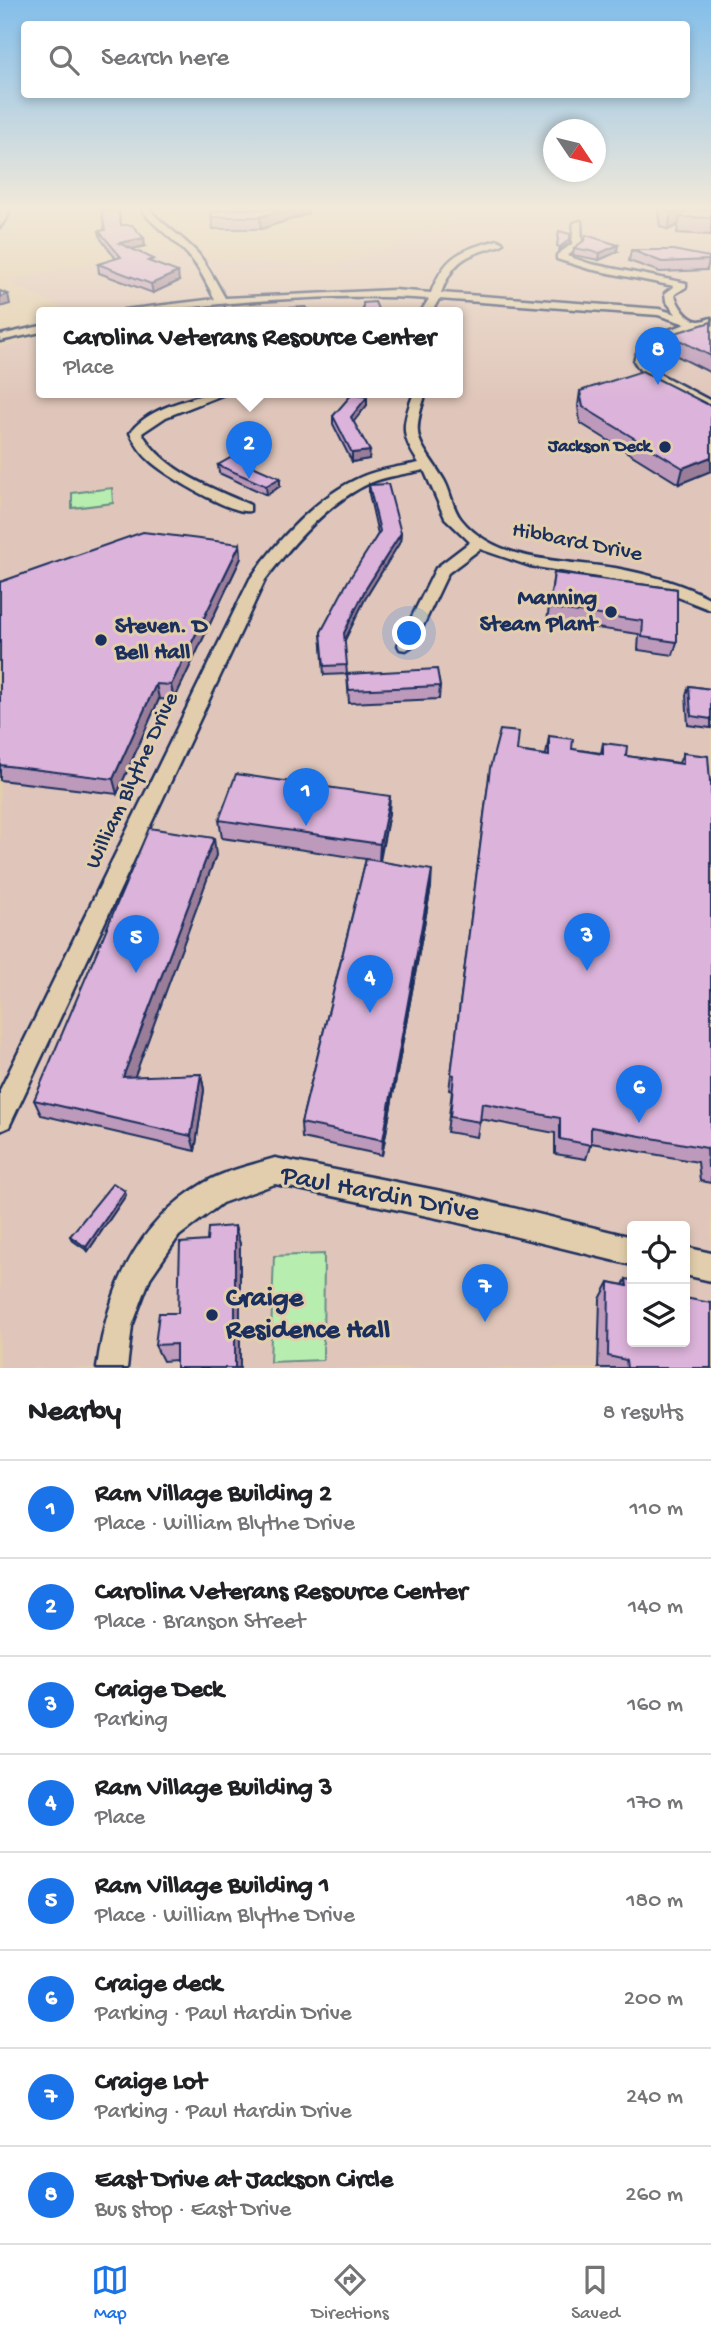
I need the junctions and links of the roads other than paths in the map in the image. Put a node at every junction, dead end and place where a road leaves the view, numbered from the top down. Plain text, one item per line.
1 (205, 273) edge
2 (443, 273) edge
3 (629, 273) edge
4 (436, 295) junction
5 (222, 301) junction
6 (173, 307) edge
7 (429, 307) edge
8 (686, 319) junction
9 (711, 321) edge
10 (699, 325) junction
11 (36, 330) edge
12 (0, 338) edge
13 (206, 398) edge
14 (418, 398) edge
15 (711, 406) edge
16 (425, 466) junction
17 (245, 508) dead end
18 (480, 542) junction
19 (711, 605) edge
20 (406, 645) dead end
21 (0, 1118) edge
22 (627, 1250) edge
23 (690, 1262) edge
24 (711, 1267) edge
25 (112, 1368) edge

1 - 5 street
2 - 4 street
3 - 8 street
4 - 5 street
4 - 7 street
4 - 8 street
5 - 6 street
8 - 10 street
9 - 10 street
10 - 15 street
11 - 12 street
13 - 17 street
14 - 16 street, Hibbard Drive
16 - 18 street, Hibbard Drive
16 - 21 street, William Blythe Drive
18 - 19 street, Hibbard Drive
18 - 20 street
22 - 25 street, Paul Hardin Drive
23 - 24 street

